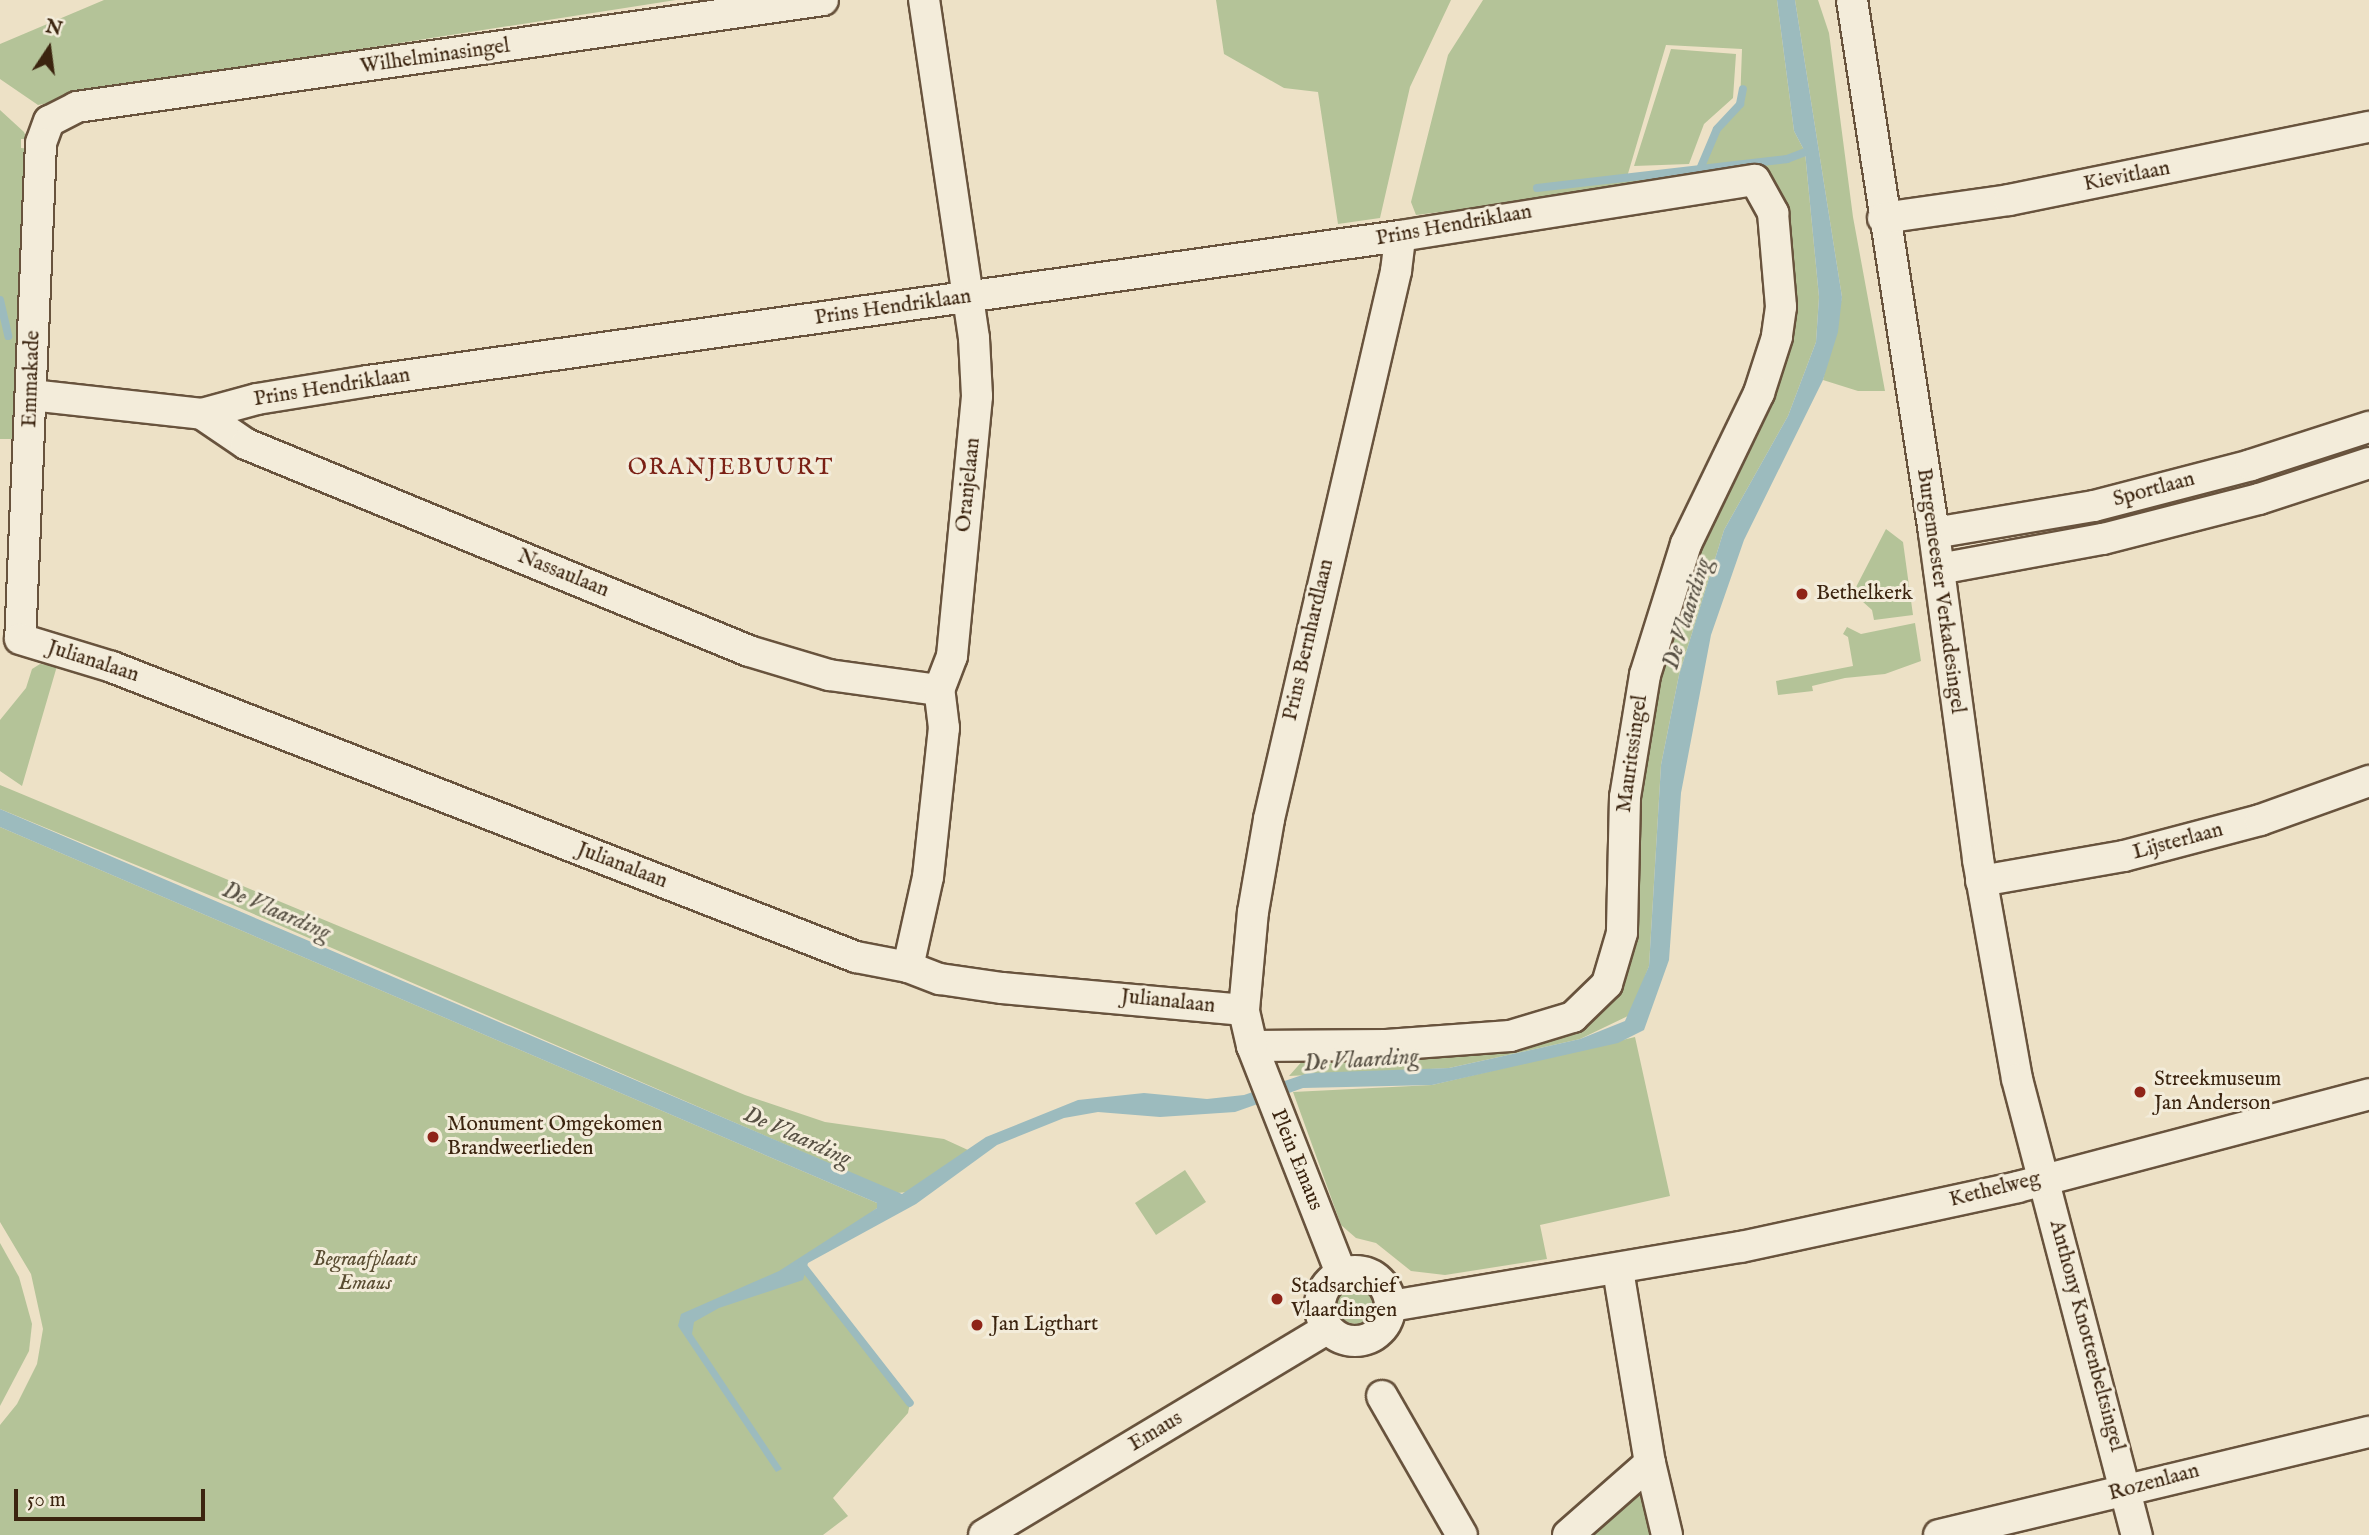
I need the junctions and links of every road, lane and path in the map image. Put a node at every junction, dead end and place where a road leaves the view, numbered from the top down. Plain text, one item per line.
1 (823, 0) edge
2 (924, 0) edge
3 (1852, 0) edge
4 (49, 121) joint
5 (2369, 127) edge
6 (1755, 180) joint
7 (1883, 218) junction
8 (1400, 236) junction
9 (968, 297) junction
10 (32, 395) junction
11 (202, 414) junction
12 (2369, 427) edge
13 (2369, 463) edge
14 (1934, 533) junction
15 (1939, 569) junction
16 (20, 639) joint
17 (939, 691) junction
18 (2369, 782) edge
19 (1981, 881) junction
20 (908, 967) junction
21 (1244, 1010) junction
22 (1256, 1058) junction
23 (2369, 1094) edge
24 (2043, 1179) junction
25 (1618, 1270) junction
26 (1341, 1273) junction
27 (1391, 1306) junction
28 (1328, 1328) junction
29 (1382, 1396) dead end
30 (2369, 1432) edge
31 (1650, 1463) junction
32 (2141, 1484) junction
33 (984, 1535) edge
34 (1462, 1535) edge
35 (1568, 1535) edge
36 (1667, 1535) edge
37 (1939, 1535) edge
38 (2137, 1535) edge

1 - 4 street, Wilhelminasingel
2 - 9 street, Oranjelaan
3 - 7 street, Burgemeester Verkadesingel
4 - 10 street, Emmakade
5 - 7 street, Kievitlaan
6 - 8 street, Prins Hendriklaan
6 - 22 street, Mauritssingel
7 - 14 street, Burgemeester Verkadesingel
8 - 9 street, Prins Hendriklaan
8 - 21 street, Prins Bernhardlaan
9 - 11 street, Prins Hendriklaan
9 - 17 street, Oranjelaan
10 - 11 street, Prins Hendriklaan
10 - 16 street, Emmakade
11 - 17 street, Nassaulaan
12 - 14 street, Sportlaan
13 - 15 street, Sportlaan
14 - 15 street, Burgemeester Verkadesingel
15 - 19 street, Burgemeester Verkadesingel
16 - 20 street, Julianalaan
17 - 20 street, Oranjelaan
18 - 19 street, Lijsterlaan
19 - 24 street, Burgemeester Verkadesingel
20 - 21 street, Julianalaan
21 - 22 street, Prins Bernhardlaan
22 - 26 street, Plein Emaus
23 - 24 street, Kethelweg
24 - 25 street, Kethelweg
24 - 32 street, Anthony Knottenbeltsingel
25 - 27 street
25 - 31 street
26 - 27 street
26 - 28 street
27 - 28 street
28 - 33 street, Emaus
29 - 34 street
30 - 32 street, Rozenlaan
31 - 35 street
31 - 36 street
32 - 37 street, Rozenlaan
32 - 38 street, Anthony Knottenbeltsingel

